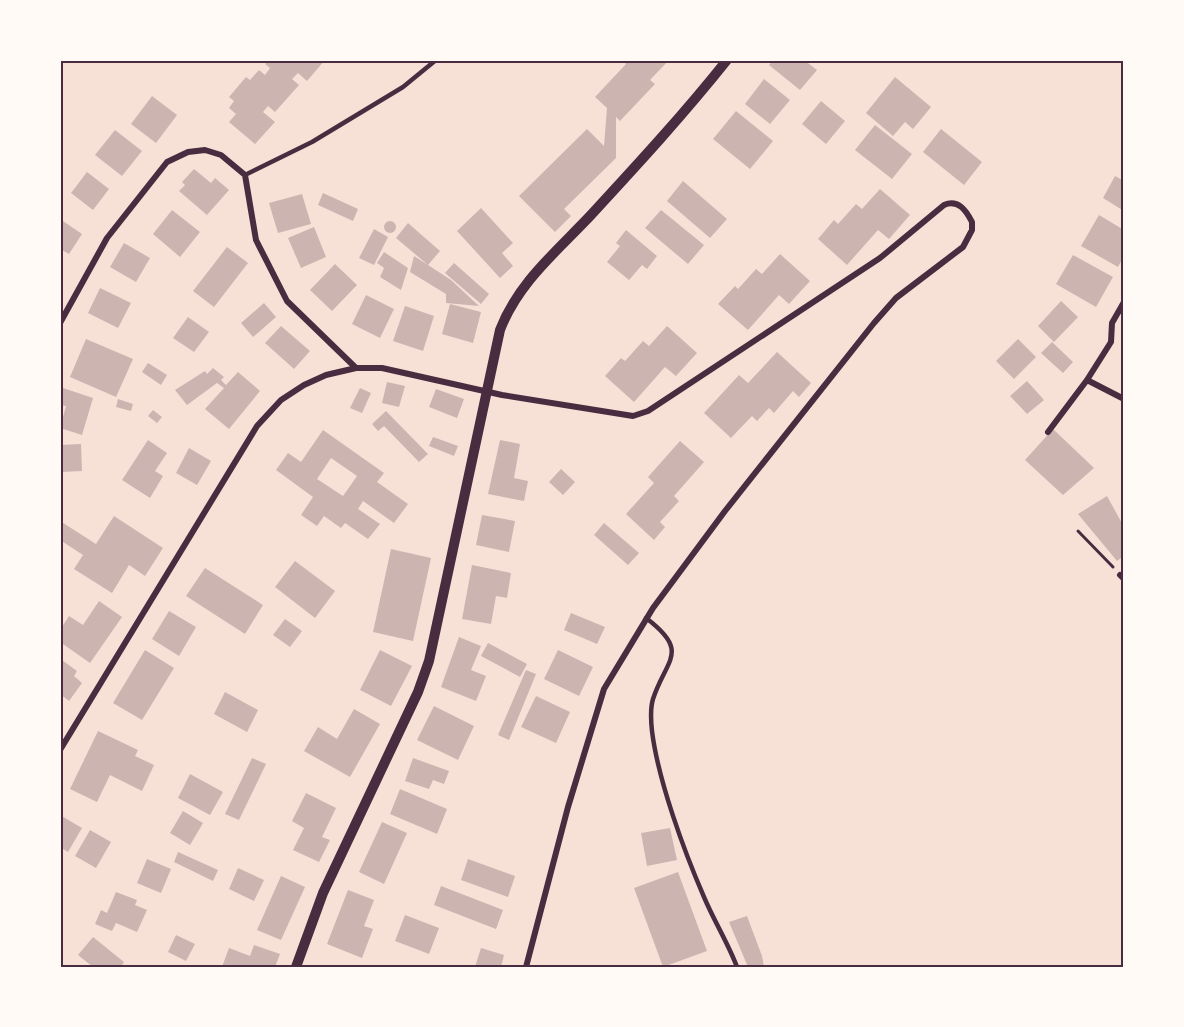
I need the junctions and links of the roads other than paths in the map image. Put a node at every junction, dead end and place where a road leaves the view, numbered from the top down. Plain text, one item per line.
1 (436, 60) edge
2 (727, 60) edge
3 (245, 175) junction
4 (1124, 302) edge
5 (60, 323) edge
6 (356, 368) junction
7 (1087, 380) junction
8 (487, 392) junction
9 (1124, 399) edge
10 (1048, 432) dead end
11 (646, 618) junction
12 (60, 750) edge
13 (296, 967) edge
14 (526, 967) edge
15 (737, 967) edge

1 - 3 lane
2 - 8 street
3 - 5 street
3 - 6 street
4 - 7 street
6 - 8 street
6 - 12 street
7 - 9 street
7 - 10 street
8 - 11 street
8 - 13 street
11 - 14 street
11 - 15 lane

